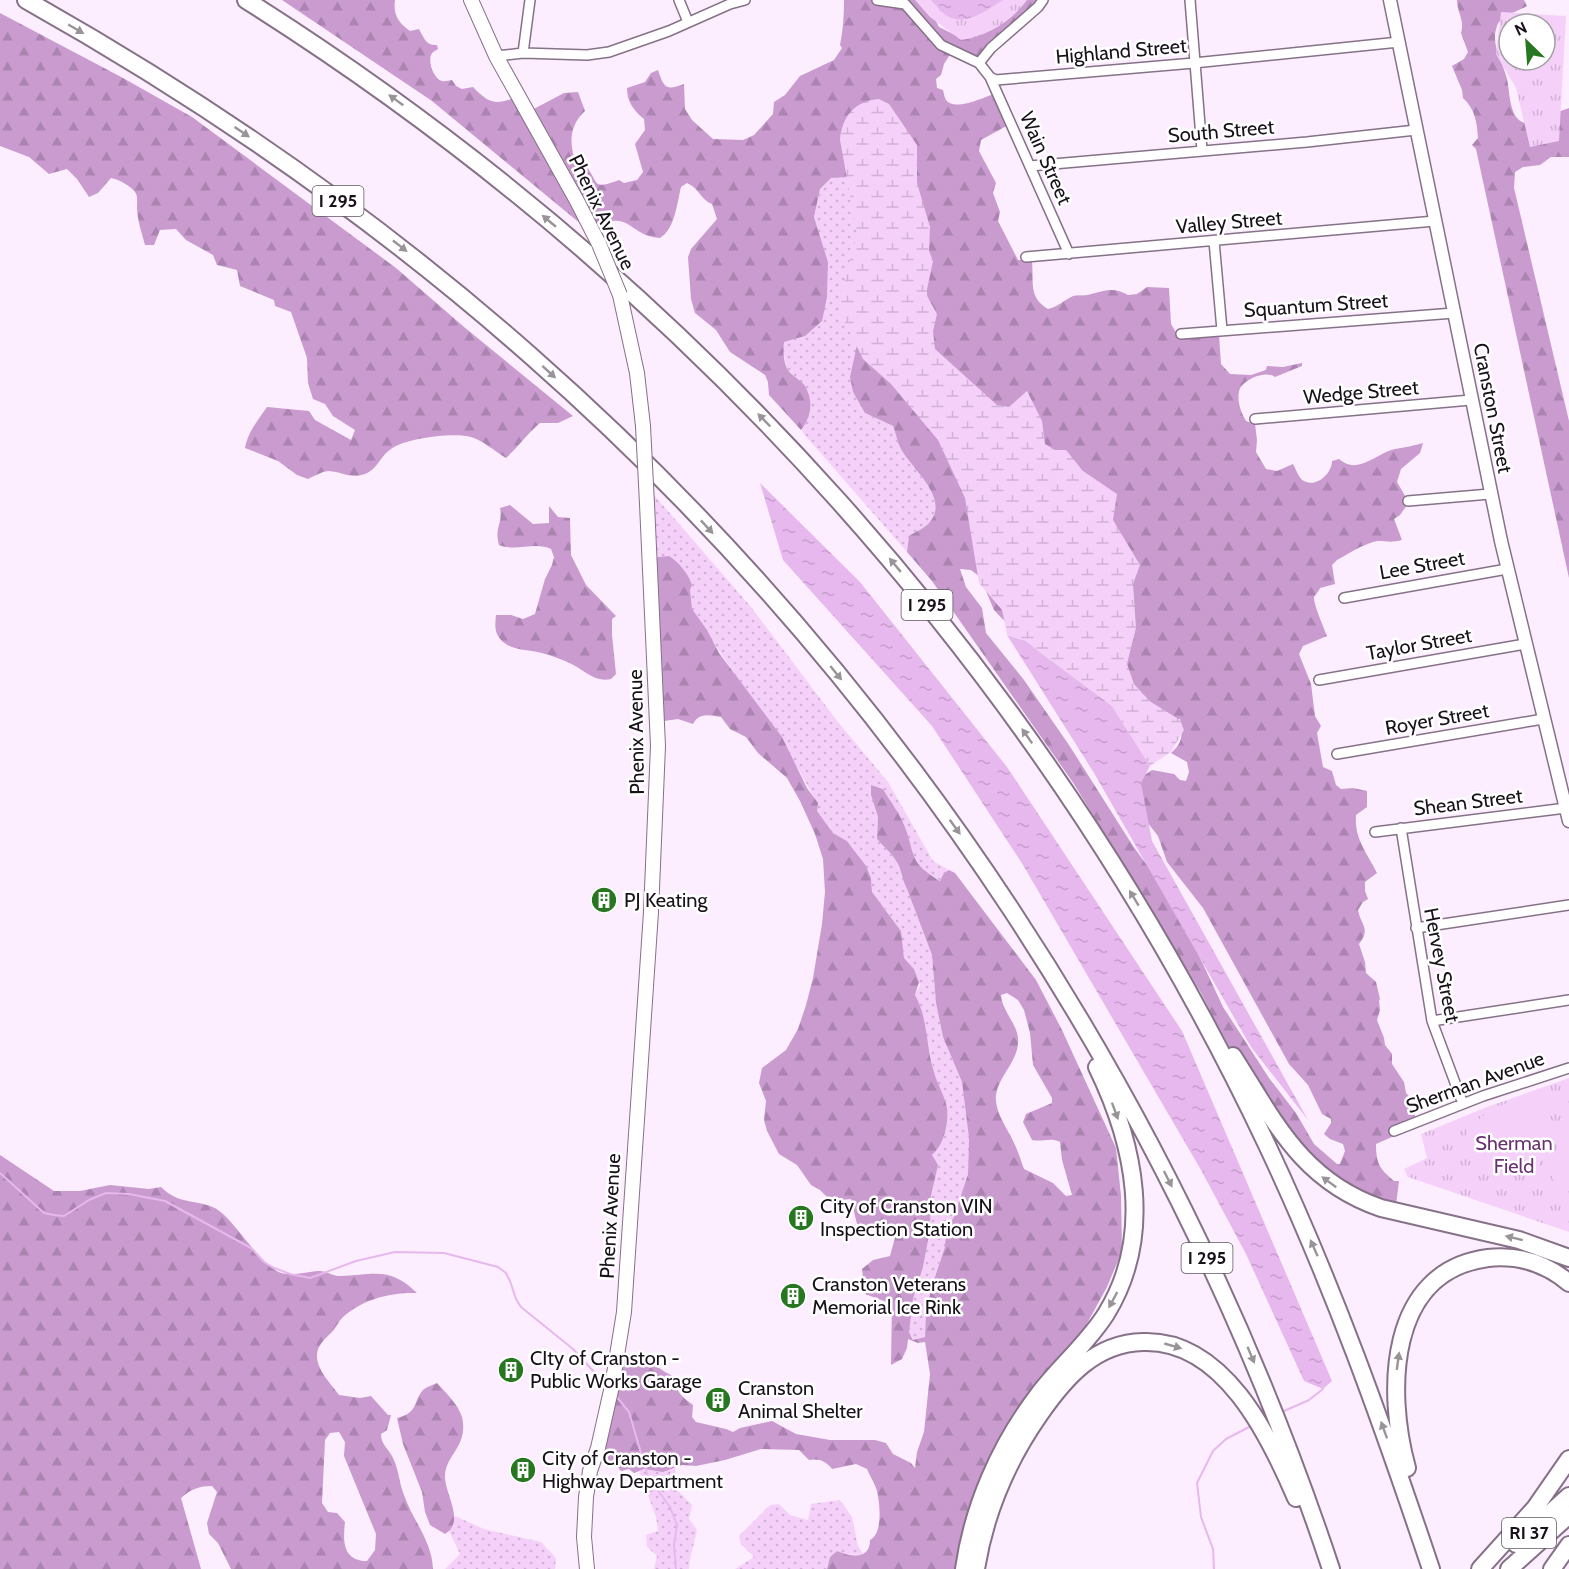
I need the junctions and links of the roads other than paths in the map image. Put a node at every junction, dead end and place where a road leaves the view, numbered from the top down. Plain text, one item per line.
1 (26, 0) edge
2 (246, 0) edge
3 (471, 0) edge
4 (530, 0) edge
5 (679, 0) edge
6 (745, 0) edge
7 (877, 0) edge
8 (1042, 0) edge
9 (1190, 0) edge
10 (1390, 0) edge
11 (905, 2) edge
12 (688, 22) junction
13 (1399, 42) junction
14 (523, 53) junction
15 (496, 56) junction
16 (979, 63) junction
17 (1194, 63) junction
18 (990, 77) junction
19 (1416, 130) junction
20 (1202, 150) junction
21 (1030, 166) junction
22 (1435, 221) junction
23 (1214, 241) junction
24 (1069, 254) junction
25 (1026, 257) dead end
26 (1454, 313) junction
27 (1222, 330) junction
28 (1181, 333) dead end
29 (1471, 400) junction
30 (1255, 419) dead end
31 (1490, 494) junction
32 (1408, 501) dead end
33 (1507, 569) junction
34 (1344, 597) dead end
35 (1525, 644) junction
36 (1319, 680) dead end
37 (1543, 719) junction
38 (1337, 754) dead end
39 (1566, 808) junction
40 (1569, 821) edge
41 (1401, 828) junction
42 (1375, 832) dead end
43 (1569, 905) edge
44 (1416, 928) junction
45 (1165, 948) junction
46 (1046, 964) junction
47 (1569, 999) edge
48 (1432, 1021) junction
49 (1569, 1068) edge
50 (1463, 1104) junction
51 (1394, 1131) dead end
52 (1569, 1258) edge
53 (1569, 1283) edge
54 (1569, 1460) edge
55 (1569, 1496) edge
56 (1569, 1515) edge
57 (1569, 1545) edge
58 (587, 1569) edge
59 (964, 1569) edge
60 (976, 1569) edge
61 (1324, 1569) edge
62 (1331, 1569) edge
63 (1431, 1569) edge
64 (1442, 1569) edge
65 (1480, 1569) edge
66 (1488, 1569) edge
67 (1509, 1569) edge
68 (1552, 1569) edge

1 -> 46 highway, I 295
45 -> 2 highway, I 295
3 - 15 main road, Phenix Avenue
4 - 14 street
5 - 12 street
6 - 12 street
7 - 11 street
8 - 16 street
9 - 17 street
10 - 13 street, Cranston Street
11 - 16 street
12 - 14 street
13 - 17 street, Highland Street
13 - 19 street, Cranston Street
14 - 15 street
15 - 58 main road, Phenix Avenue, bridge
16 - 18 street
17 - 18 street, Highland Street
17 - 20 street
18 - 21 street, Wain Street
19 - 20 street, South Street
19 - 22 street, Cranston Street
20 - 21 street, South Street
21 - 24 street, Wain Street
22 - 23 street, Valley Street
22 - 26 street, Cranston Street
23 - 24 street, Valley Street
23 - 27 street
24 - 25 street, Valley Street
26 - 27 street, Squantum Street
26 - 29 street, Cranston Street
27 - 28 street, Squantum Street
29 - 30 street, Wedge Street
29 - 31 street, Cranston Street
31 - 32 street
31 - 33 street, Cranston Street
33 - 34 street, Lee Street
33 - 35 street, Cranston Street
35 - 36 street, Taylor Street
35 - 37 street, Cranston Street
37 - 38 street, Royer Street
37 - 39 street, Cranston Street
39 - 40 street, Cranston Street
39 - 41 street, Shean Street
41 - 42 street, Shean Street
41 - 44 street, Hervey Street
43 - 44 street
44 - 48 street, Hervey Street
52 -> 45 highway
63 -> 45 highway, I 295
46 -> 59 highway
46 -> 62 highway, I 295
47 - 48 street
48 - 50 street, Hervey Street
49 - 50 street, Sherman Avenue
50 - 51 street, Sherman Avenue
64 -> 53 highway
54 - 65 highway
55 - 66 highway, RI 37
56 - 67 highway, RI 37
57 - 68 highway
60 -> 61 highway

